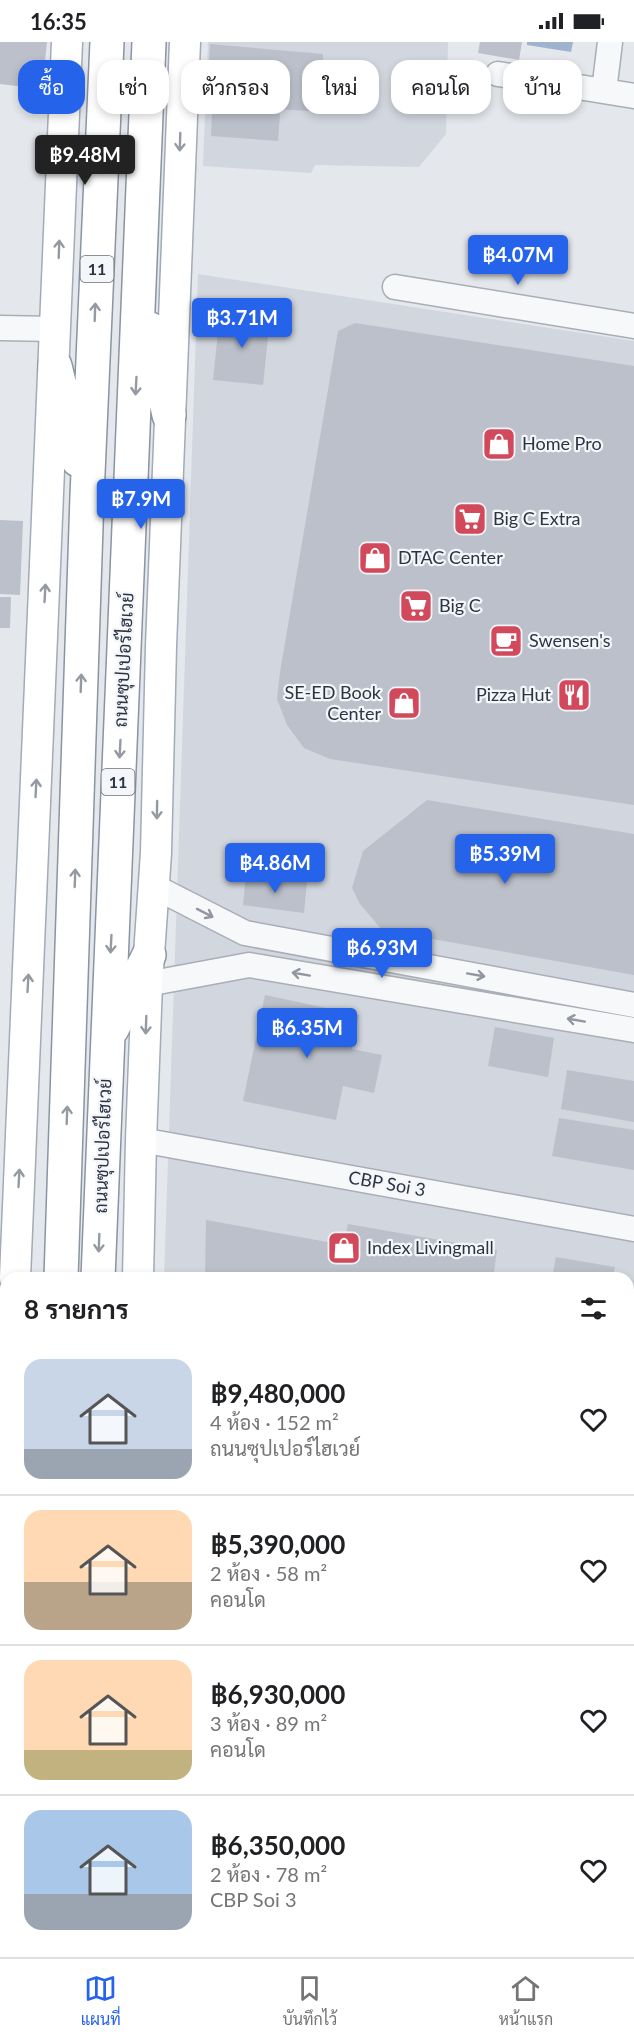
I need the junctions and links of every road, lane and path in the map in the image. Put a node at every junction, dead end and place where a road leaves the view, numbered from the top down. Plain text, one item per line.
1 (67, 42) edge
2 (107, 42) edge
3 (149, 42) edge
4 (185, 42) edge
5 (610, 42) edge
6 (498, 74) dead end
7 (604, 91) junction
8 (634, 96) edge
9 (140, 286) junction
10 (395, 287) dead end
11 (634, 326) edge
12 (0, 328) edge
13 (56, 329) junction
14 (55, 366) junction
15 (169, 415) junction
16 (87, 496) junction
17 (153, 886) junction
18 (245, 933) junction
19 (249, 965) junction
20 (148, 970) junction
21 (634, 1005) edge
22 (634, 1030) edge
23 (106, 1040) junction
24 (141, 1140) junction
25 (8, 1211) edge
26 (634, 1229) edge
27 (14, 1272) edge
28 (61, 1272) edge
29 (98, 1272) edge
30 (138, 1272) edge

13 -> 1 main road
16 -> 2 highway, ถนนซุปเปอร์ไฮเวย์ / 11
3 - 9 highway, ถนนซุปเปอร์ไฮเวย์ / 11
4 -> 15 main road
5 - 7 street
6 - 7 street
7 - 8 street
9 - 15 highway
9 -> 23 highway, ถนนซุปเปอร์ไฮเวย์ / 11
10 - 11 street
12 - 13 street
13 - 14 main road
14 - 16 highway
25 -> 14 main road
15 -> 17 main road
28 -> 16 highway, ถนนซุปเปอร์ไฮเวย์ / 11
17 -> 18 street
17 - 20 main road
18 - 19 street
18 -> 21 street
19 - 20 street
22 -> 19 street
20 - 23 highway
20 -> 24 main road
23 -> 29 highway, ถนนซุปเปอร์ไฮเวย์ / 11
24 - 26 street, CBP Soi 3
24 - 30 main road
25 - 27 main road

